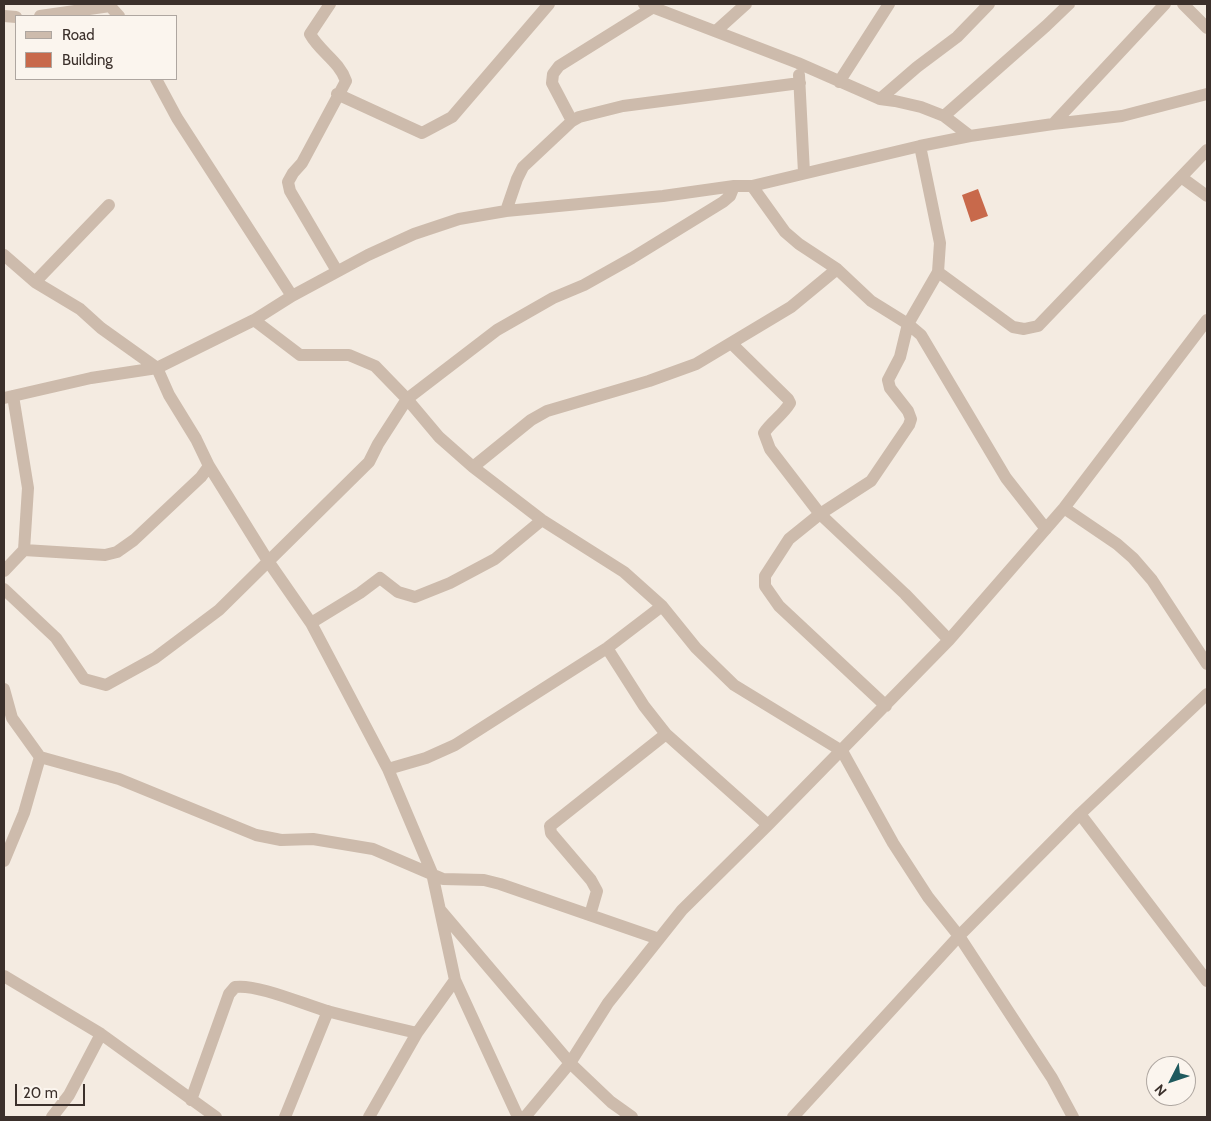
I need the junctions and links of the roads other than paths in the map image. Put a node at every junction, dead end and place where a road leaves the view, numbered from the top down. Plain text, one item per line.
1 (330, 4) edge
2 (549, 4) edge
3 (746, 4) edge
4 (889, 4) edge
5 (989, 4) edge
6 (1069, 4) edge
7 (1165, 4) edge
8 (1183, 4) edge
9 (109, 5) edge
10 (650, 5) edge
11 (46, 15) edge
12 (117, 15) edge
13 (1207, 28) edge
14 (716, 31) junction
15 (798, 63) junction
16 (157, 80) edge
17 (839, 82) junction
18 (800, 83) junction
19 (338, 94) junction
20 (1205, 98) edge
21 (880, 99) junction
22 (944, 116) junction
23 (572, 121) junction
24 (1053, 124) junction
25 (970, 136) junction
26 (920, 146) junction
27 (1207, 150) edge
28 (804, 173) junction
29 (1181, 177) junction
30 (734, 186) junction
31 (752, 186) junction
32 (1207, 196) edge
33 (109, 205) dead end
34 (506, 212) junction
35 (4, 256) edge
36 (837, 269) junction
37 (337, 271) junction
38 (938, 272) junction
39 (35, 282) junction
40 (292, 296) junction
41 (254, 320) junction
42 (1207, 320) edge
43 (908, 324) junction
44 (731, 343) junction
45 (157, 368) junction
46 (8, 397) edge
47 (407, 399) junction
48 (209, 466) junction
49 (473, 467) junction
50 (1064, 508) junction
51 (820, 514) junction
52 (542, 520) junction
53 (1046, 528) junction
54 (24, 550) junction
55 (268, 561) junction
56 (4, 571) edge
57 (4, 589) edge
58 (662, 606) junction
59 (311, 623) junction
60 (949, 640) junction
61 (607, 648) junction
62 (1207, 664) edge
63 (4, 689) edge
64 (1207, 694) edge
65 (886, 706) junction
66 (8, 719) edge
67 (666, 734) junction
68 (842, 750) junction
69 (40, 757) junction
70 (388, 769) junction
71 (1080, 814) junction
72 (768, 825) junction
73 (4, 861) edge
74 (432, 873) junction
75 (439, 910) junction
76 (590, 916) junction
77 (958, 936) junction
78 (659, 939) junction
79 (4, 976) edge
80 (455, 980) junction
81 (1207, 981) edge
82 (328, 1011) junction
83 (417, 1033) junction
84 (102, 1034) junction
85 (570, 1062) junction
86 (191, 1100) junction
87 (52, 1117) edge
88 (216, 1117) edge
89 (285, 1117) edge
90 (369, 1117) edge
91 (518, 1117) edge
92 (525, 1117) edge
93 (632, 1117) edge
94 (793, 1117) edge
95 (1073, 1117) edge

1 - 19 street
2 - 19 street
3 - 14 street
4 - 17 street
5 - 21 street
6 - 22 street
7 - 24 street
8 - 13 street
9 - 11 street
9 - 12 street
10 - 14 street
10 - 23 street
14 - 15 street
15 - 17 street
15 - 18 street
16 - 40 street
17 - 21 street
18 - 23 street
18 - 28 street
19 - 37 street
20 - 24 street
21 - 22 street
22 - 25 street
23 - 34 street
24 - 25 street
25 - 26 street
26 - 28 street
26 - 38 street
27 - 29 street
28 - 31 street
29 - 32 street
29 - 38 street
30 - 31 street
30 - 34 street
30 - 47 street
31 - 36 street
33 - 39 street
34 - 37 street
35 - 39 street
36 - 43 street
36 - 44 street
37 - 40 street
38 - 43 street
39 - 45 street
40 - 41 street
41 - 45 street
41 - 47 street
42 - 50 street
43 - 51 street
43 - 53 street
44 - 49 street
44 - 51 street
45 - 46 street
45 - 48 street
46 - 54 street
47 - 49 street
47 - 55 street
48 - 54 street
48 - 55 street
49 - 52 street
50 - 53 street
50 - 62 street
51 - 60 street
51 - 65 street
52 - 58 street
52 - 59 street
53 - 60 street
54 - 56 street
55 - 57 street
55 - 59 street
58 - 61 street
58 - 68 street
59 - 70 street
60 - 65 street
61 - 67 street
61 - 70 street
63 - 66 street
64 - 71 street
65 - 68 street
66 - 69 street
67 - 72 street
67 - 76 street
68 - 72 street
68 - 77 street
69 - 73 street
69 - 74 street
70 - 74 street
71 - 77 street
71 - 81 street
72 - 78 street
74 - 75 street
74 - 76 street
75 - 80 street
75 - 85 street
76 - 78 street
77 - 94 street
77 - 95 street
78 - 85 street
79 - 84 street
80 - 83 street
80 - 91 street
82 - 83 street
82 - 86 street
82 - 89 street
83 - 90 street
84 - 86 street
84 - 87 street
85 - 92 street
85 - 93 street
86 - 88 street

